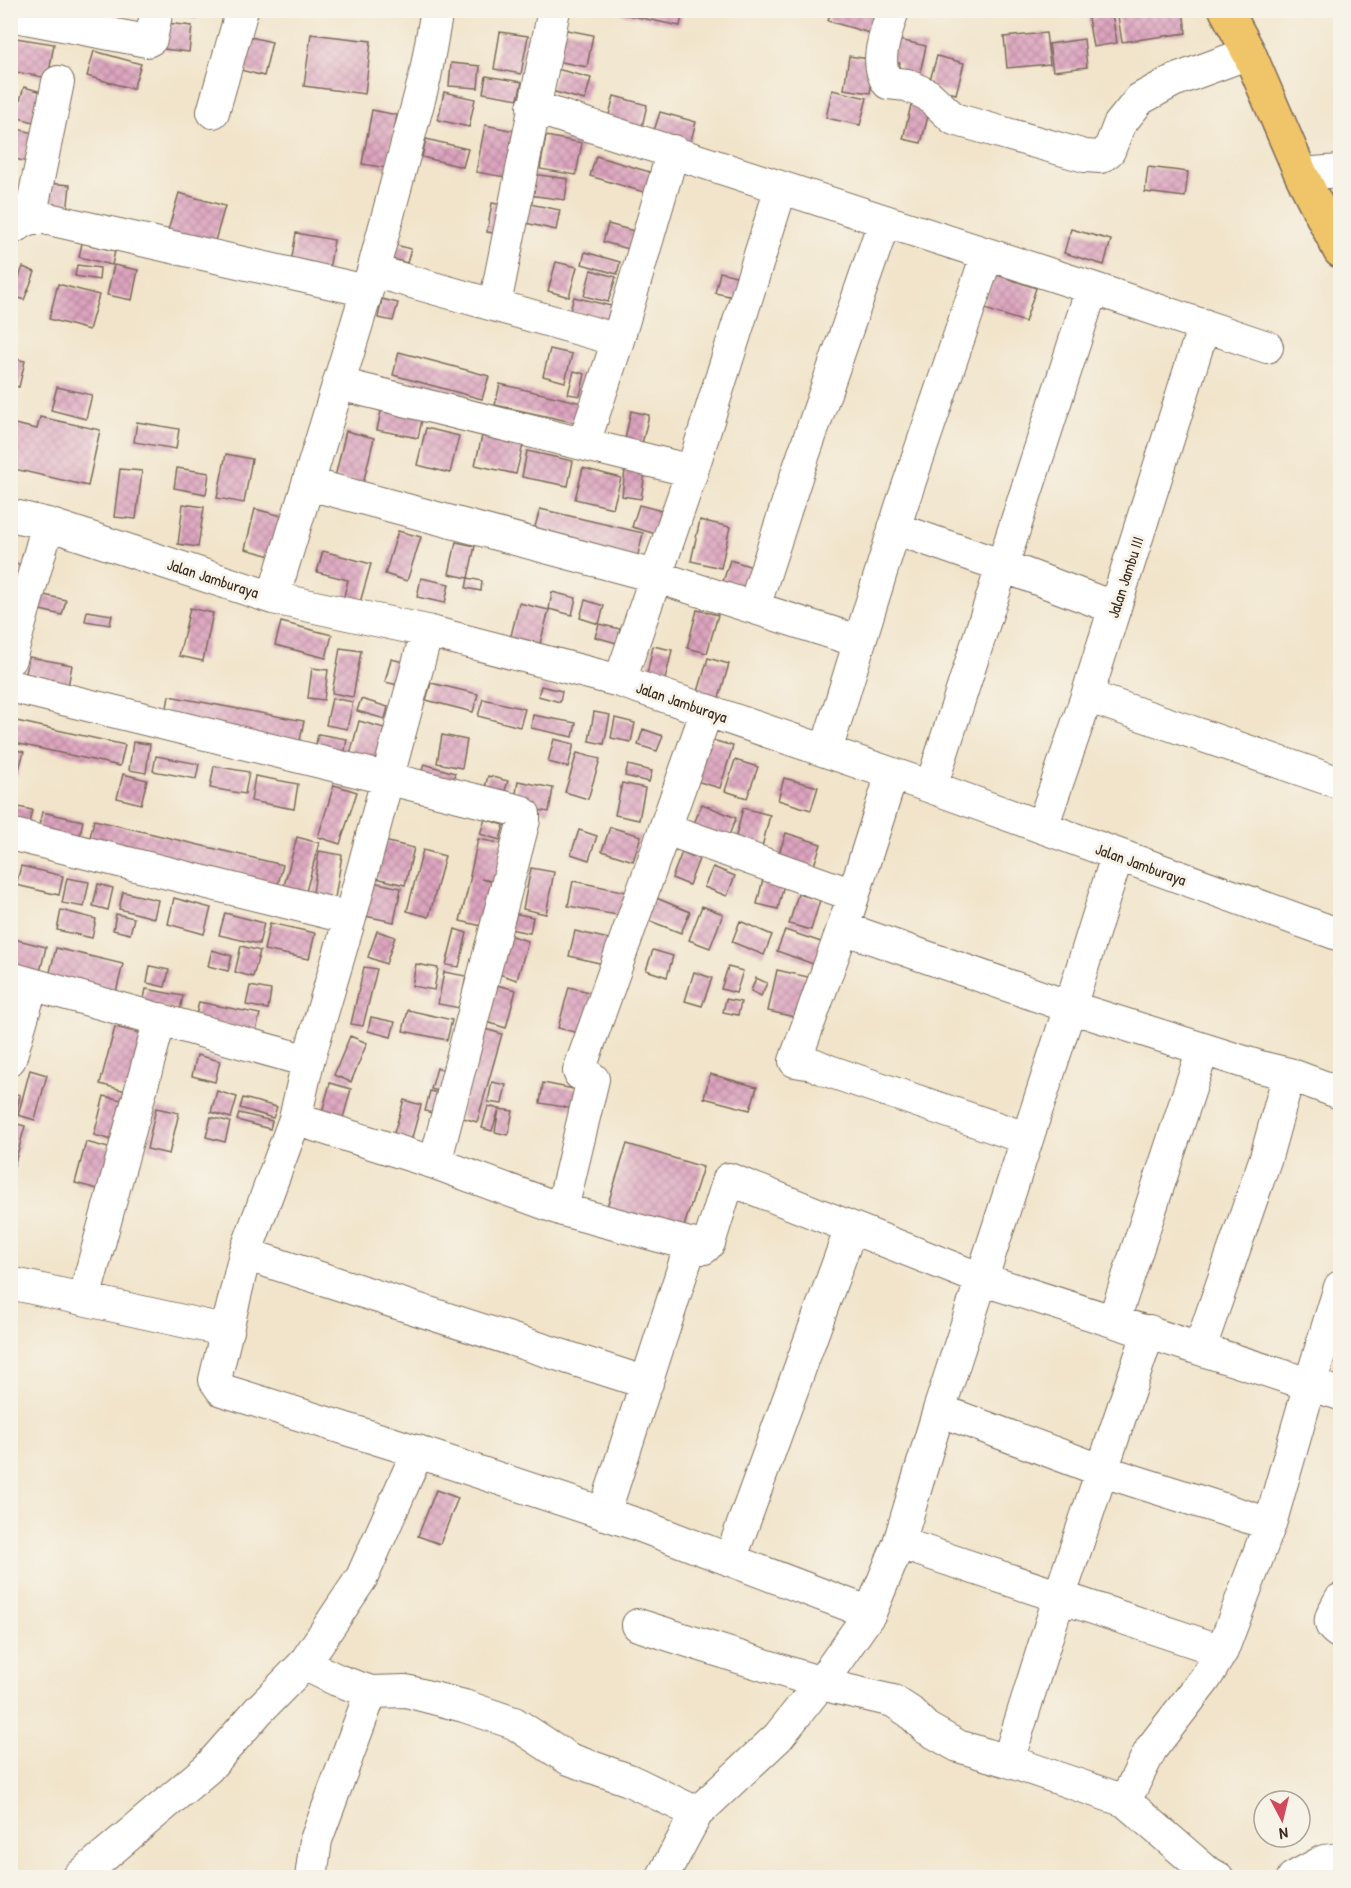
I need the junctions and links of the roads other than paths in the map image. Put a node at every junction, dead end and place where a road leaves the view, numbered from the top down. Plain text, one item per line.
1 (157, 10) edge
2 (242, 10) edge
3 (437, 10) edge
4 (554, 10) edge
5 (893, 10) edge
6 (1226, 10) edge
7 (10, 15) edge
8 (1249, 53) junction
9 (58, 82) dead end
10 (533, 107) junction
11 (213, 112) dead end
12 (673, 151) junction
13 (1341, 171) edge
14 (1301, 174) junction
15 (782, 188) junction
16 (884, 222) junction
17 (20, 224) edge
18 (1341, 251) edge
19 (987, 255) junction
20 (370, 281) junction
21 (1092, 288) junction
22 (495, 304) junction
23 (1204, 326) junction
24 (618, 340) junction
25 (1267, 347) dead end
26 (339, 384) junction
27 (584, 443) junction
28 (692, 471) junction
29 (309, 484) junction
30 (10, 515) edge
31 (48, 524) junction
32 (894, 528) junction
33 (1003, 566) junction
34 (654, 576) junction
35 (273, 598) junction
36 (754, 607) junction
37 (1115, 608) junction
38 (427, 631) junction
39 (858, 641) junction
40 (10, 659) edge
41 (620, 681) junction
42 (10, 686) edge
43 (1087, 696) junction
44 (707, 710) junction
45 (826, 751) junction
46 (892, 774) junction
47 (387, 778) junction
48 (1341, 783) edge
49 (931, 787) junction
50 (1042, 827) junction
51 (666, 830) junction
52 (10, 834) edge
53 (1117, 856) junction
54 (853, 895) junction
55 (350, 918) junction
56 (843, 928) junction
57 (1341, 935) edge
58 (21, 981) edge
59 (1070, 1007) junction
60 (160, 1019) junction
61 (1203, 1049) junction
62 (10, 1059) edge
63 (308, 1061) junction
64 (1289, 1074) junction
65 (1341, 1093) edge
66 (296, 1119) junction
67 (1026, 1138) junction
68 (435, 1162) junction
69 (562, 1209) junction
70 (851, 1228) junction
71 (691, 1244) junction
72 (245, 1254) junction
73 (981, 1279) junction
74 (10, 1283) edge
75 (1341, 1287) edge
76 (84, 1299) junction
77 (1114, 1320) junction
78 (228, 1331) junction
79 (1149, 1331) junction
80 (1200, 1348) junction
81 (646, 1383) junction
82 (1310, 1384) junction
83 (1341, 1394) edge
84 (939, 1410) junction
85 (418, 1451) junction
86 (1102, 1471) junction
87 (604, 1514) junction
88 (1270, 1524) junction
89 (899, 1543) junction
90 (730, 1560) junction
91 (1059, 1598) junction
92 (1341, 1600) edge
93 (870, 1613) junction
94 (638, 1625) dead end
95 (1341, 1633) edge
96 (1222, 1651) junction
97 (304, 1664) junction
98 (821, 1683) junction
99 (371, 1692) junction
100 (1008, 1761) junction
101 (1125, 1801) junction
102 (698, 1813) junction
103 (1341, 1859) edge
104 (78, 1878) edge
105 (311, 1878) edge
106 (662, 1878) edge
107 (1218, 1878) edge
108 (1293, 1878) edge

1 - 7 street
2 - 11 street
3 - 20 street
4 - 10 street
5 - 8 street
6 - 8 highway
8 - 14 highway
9 - 17 street
10 - 12 street
10 - 22 street
12 - 15 street
12 - 24 street
13 - 14 street
14 - 18 highway
15 - 16 street
15 - 28 street
16 - 19 street
16 - 36 street
17 - 20 street
19 - 21 street
19 - 32 street
20 - 22 street
20 - 26 street
21 - 23 street
21 - 33 street
22 - 24 street
23 - 25 street
23 - 37 street, Jalan Jambu III
24 - 27 street
26 - 27 street
26 - 29 street
27 - 28 street
28 - 34 street
29 - 34 street
29 - 35 street
30 - 31 street, Jalan Jamburaya
31 - 35 street, Jalan Jamburaya
31 - 40 street
32 - 33 street
32 - 39 street
33 - 37 street
33 - 49 street
34 - 36 street
34 - 41 street
35 - 38 street, Jalan Jamburaya
36 - 39 street
37 - 43 street, Jalan Jambu III
38 - 41 street, Jalan Jamburaya
38 - 47 street
39 - 45 street
41 - 44 street, Jalan Jamburaya
42 - 47 street
43 - 48 street
43 - 50 street, Jalan Jambu III
44 - 45 street, Jalan Jamburaya
44 - 51 street
45 - 46 street, Jalan Jamburaya
46 - 49 street, Jalan Jamburaya
46 - 54 street
47 - 55 street
47 - 68 street
49 - 50 street, Jalan Jamburaya
50 - 53 street, Jalan Jamburaya
51 - 54 street
51 - 69 street
52 - 55 street
53 - 57 street, Jalan Jamburaya
53 - 59 street
54 - 56 street
55 - 63 street
56 - 59 street
56 - 67 street
58 - 60 street
58 - 62 street
59 - 61 street
59 - 67 street
60 - 63 street
60 - 76 street
61 - 64 street
61 - 77 street
63 - 66 street
64 - 65 street
64 - 80 street
66 - 68 street
66 - 72 street
67 - 73 street
68 - 69 street
69 - 71 street
70 - 71 street
70 - 73 street
70 - 90 street
71 - 81 street
72 - 78 street
72 - 81 street
73 - 77 street
73 - 84 street
74 - 76 street
75 - 82 street
76 - 78 street
77 - 79 street
78 - 85 street
79 - 80 street
79 - 86 street
80 - 82 street
81 - 87 street
82 - 83 street
82 - 88 street
84 - 86 street
84 - 89 street
85 - 87 street
85 - 97 street
86 - 88 street
86 - 91 street
87 - 90 street
88 - 96 street
89 - 91 street
89 - 93 street
90 - 93 street
91 - 96 street
91 - 100 street
92 - 95 street
93 - 98 street
94 - 98 street
96 - 101 street
97 - 99 street
97 - 104 street
98 - 100 street
98 - 102 street
99 - 102 street
99 - 105 street
100 - 101 street
101 - 107 street
102 - 106 street
103 - 108 street

